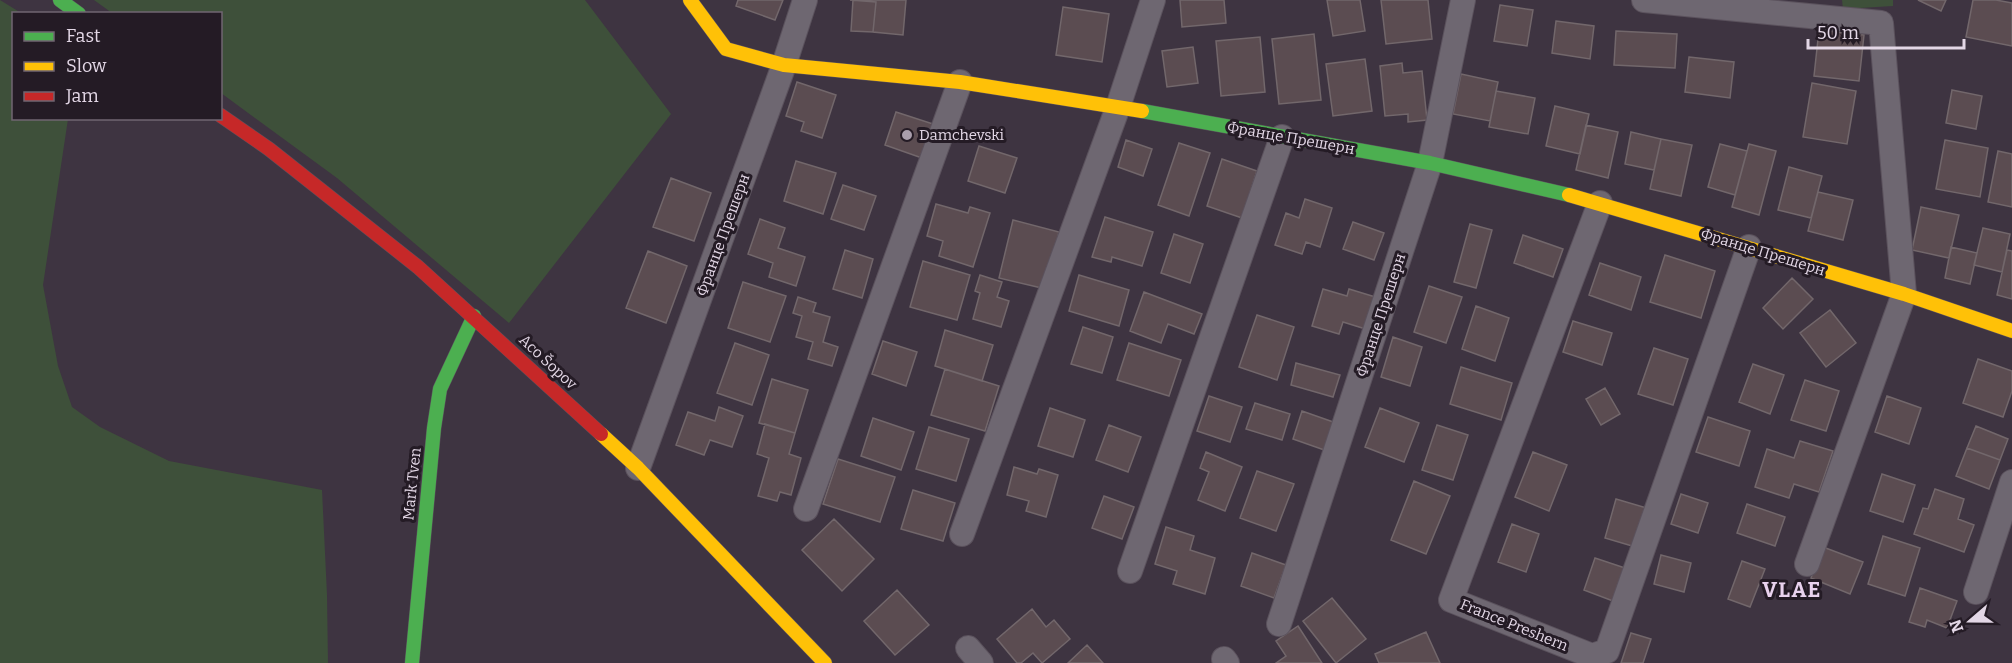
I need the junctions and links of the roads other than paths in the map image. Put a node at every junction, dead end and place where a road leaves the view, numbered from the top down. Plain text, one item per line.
1 (60, 0) edge
2 (690, 0) edge
3 (805, 0) edge
4 (1153, 0) edge
5 (1463, 0) edge
6 (1644, 0) edge
7 (76, 12) edge
8 (784, 65) junction
9 (960, 82) junction
10 (1118, 107) junction
11 (222, 116) edge
12 (1282, 137) junction
13 (1430, 163) junction
14 (1600, 203) junction
15 (1749, 247) junction
16 (1904, 294) junction
17 (474, 316) junction
18 (2012, 331) edge
19 (638, 468) junction
20 (2012, 482) edge
21 (806, 509) dead end
22 (962, 534) dead end
23 (1807, 564) dead end
24 (1130, 571) dead end
25 (1976, 592) dead end
26 (1279, 624) dead end
27 (412, 663) edge
28 (825, 663) edge

1 - 7 street
2 - 8 street, Францe Прешерн
3 - 8 street, Франце Прешерн
4 - 10 street
5 - 13 street, Франце Прешерн
6 - 16 street
8 - 9 street, Францe Прешерн
8 - 19 street, Франце Прешерн
9 - 10 street, Францe Прешерн
9 - 21 street
10 - 12 street, Францe Прешерн
10 - 22 street
11 - 17 street, Aco Šopov
12 - 13 street, Францe Прешерн
12 - 24 street
13 - 14 street, Францe Прешерн
13 - 26 street, Франце Прешерн
14 - 15 street, Францe Прешерн
14 - 15 street, France Preshern
15 - 16 street, Францe Прешерн
16 - 18 street, Францe Прешерн
16 - 23 street
17 - 19 street, Aco Šopov
17 - 27 street, Mark Tven
19 - 28 street, Aco Šopov
20 - 25 street

